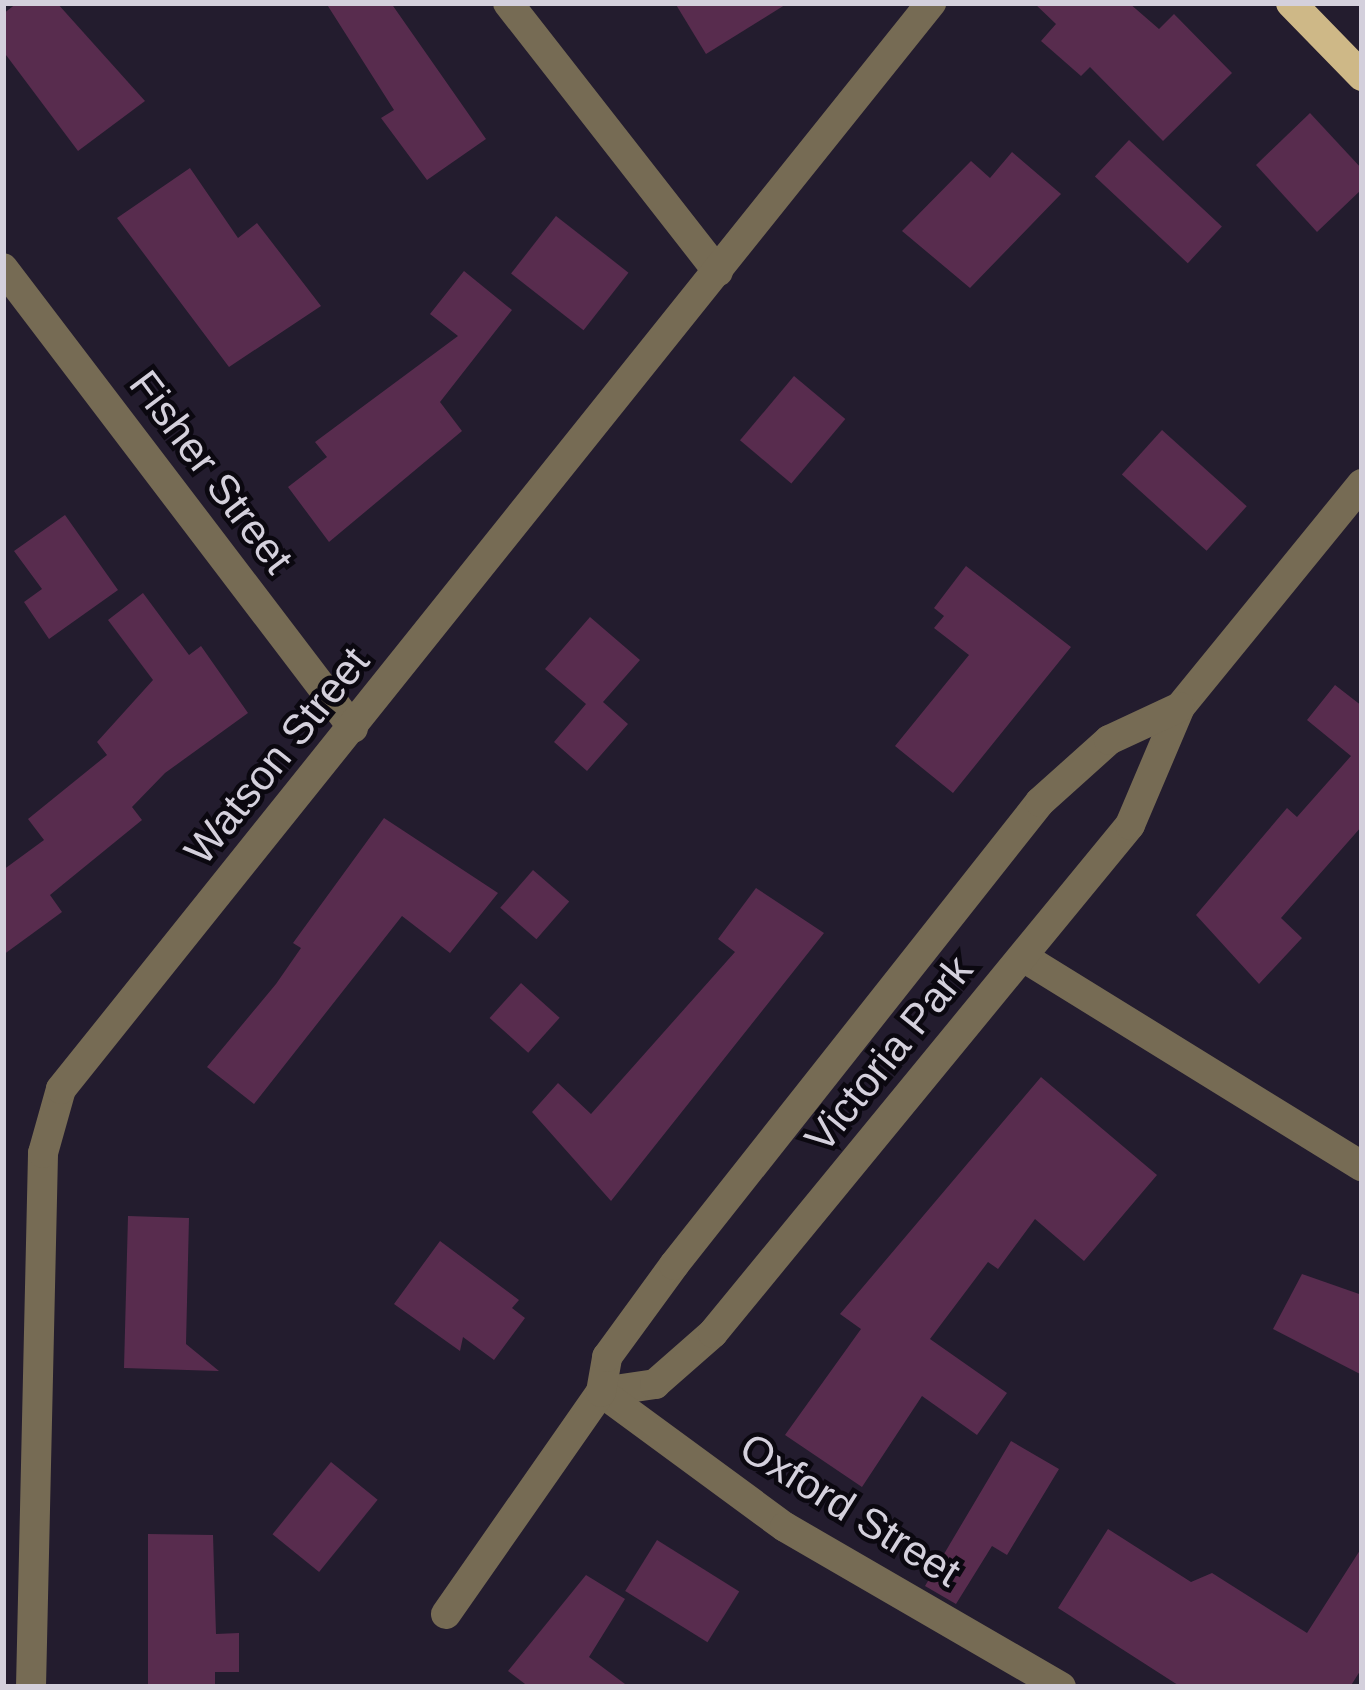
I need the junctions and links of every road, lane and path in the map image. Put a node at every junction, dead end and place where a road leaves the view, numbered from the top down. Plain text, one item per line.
1 (508, 3) edge
2 (931, 3) edge
3 (1292, 3) edge
4 (1362, 76) edge
5 (3, 268) edge
6 (718, 272) junction
7 (1362, 484) edge
8 (1180, 707) junction
9 (353, 728) junction
10 (1023, 957) junction
11 (1362, 1166) edge
12 (601, 1392) junction
13 (446, 1614) dead end
14 (31, 1687) edge
15 (1061, 1687) edge

1 - 6 street
2 - 6 street, Watson Street
3 - 4 main road
5 - 9 street, Fisher Street
6 - 9 street, Watson Street
7 - 8 street, Victoria Park
8 - 10 street, Victoria Park
8 - 12 street, Victoria Park
9 - 14 street, Watson Street
10 - 11 street
10 - 12 street, Victoria Park
12 - 13 street, Victoria Park
12 - 15 street, Oxford Street

